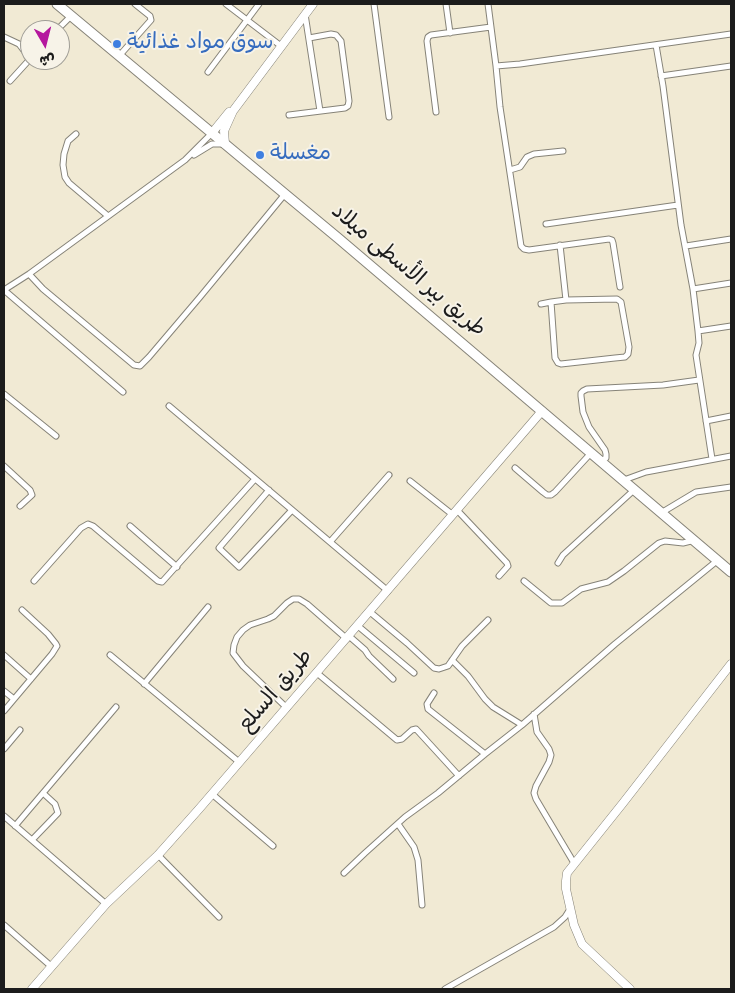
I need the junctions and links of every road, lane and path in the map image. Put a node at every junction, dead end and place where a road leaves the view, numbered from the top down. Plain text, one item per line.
1 (57, 4) edge
2 (135, 4) edge
3 (226, 4) edge
4 (259, 4) edge
5 (313, 4) edge
6 (374, 4) edge
7 (446, 4) edge
8 (488, 4) edge
9 (305, 14) junction
10 (71, 16) junction
11 (67, 20) edge
12 (247, 20) junction
13 (491, 27) junction
14 (450, 33) junction
15 (731, 34) edge
16 (4, 37) edge
17 (309, 38) junction
18 (656, 44) junction
19 (20, 45) edge
20 (281, 46) junction
21 (119, 56) junction
22 (496, 66) junction
23 (731, 66) edge
24 (20, 70) edge
25 (208, 72) dead end
26 (661, 76) junction
27 (10, 81) dead end
28 (233, 111) junction
29 (320, 111) junction
30 (436, 112) dead end
31 (289, 115) dead end
32 (389, 117) dead end
33 (76, 134) dead end
34 (212, 134) junction
35 (225, 144) junction
36 (563, 150) dead end
37 (184, 160) junction
38 (510, 170) junction
39 (285, 194) junction
40 (678, 204) junction
41 (108, 216) junction
42 (546, 224) dead end
43 (731, 239) edge
44 (560, 245) junction
45 (686, 246) junction
46 (28, 274) junction
47 (731, 283) edge
48 (620, 287) dead end
49 (693, 289) junction
50 (4, 290) edge
51 (566, 300) junction
52 (551, 302) junction
53 (541, 304) dead end
54 (731, 326) edge
55 (698, 331) junction
56 (699, 380) junction
57 (124, 392) dead end
58 (4, 394) edge
59 (169, 406) dead end
60 (542, 411) junction
61 (731, 416) edge
62 (706, 421) junction
63 (56, 436) dead end
64 (591, 453) junction
65 (731, 456) edge
66 (712, 459) junction
67 (601, 461) junction
68 (4, 466) edge
69 (515, 468) dead end
70 (388, 474) dead end
71 (255, 479) junction
72 (410, 480) dead end
73 (624, 480) junction
74 (731, 487) edge
75 (269, 490) junction
76 (634, 490) junction
77 (20, 506) dead end
78 (292, 510) junction
79 (455, 513) junction
80 (661, 513) junction
81 (130, 526) dead end
82 (695, 540) junction
83 (330, 542) junction
84 (718, 560) junction
85 (558, 563) dead end
86 (176, 567) junction
87 (731, 570) edge
88 (499, 576) dead end
89 (34, 581) dead end
90 (524, 581) dead end
91 (388, 591) junction
92 (208, 607) dead end
93 (22, 610) dead end
94 (370, 612) junction
95 (488, 620) dead end
96 (358, 626) junction
97 (348, 637) junction
98 (4, 655) edge
99 (110, 655) dead end
100 (452, 660) junction
101 (731, 664) edge
102 (317, 673) junction
103 (414, 673) dead end
104 (31, 679) junction
105 (393, 679) dead end
106 (144, 684) junction
107 (4, 691) edge
108 (434, 693) dead end
109 (14, 699) junction
110 (116, 707) dead end
111 (287, 708) junction
112 (4, 711) edge
113 (534, 714) junction
114 (522, 724) junction
115 (20, 730) dead end
116 (4, 750) edge
117 (485, 754) junction
118 (239, 762) junction
119 (459, 776) junction
120 (43, 793) junction
121 (212, 794) junction
122 (4, 816) edge
123 (398, 824) junction
124 (15, 826) junction
125 (32, 840) junction
126 (273, 846) dead end
127 (158, 855) junction
128 (574, 863) junction
129 (344, 873) dead end
130 (106, 904) junction
131 (422, 905) dead end
132 (571, 909) junction
133 (219, 917) dead end
134 (4, 925) edge
135 (52, 967) junction
136 (32, 989) edge
137 (445, 989) edge
138 (630, 989) edge

1 - 10 main road, طريق بير الأسطى ميلاد
2 - 21 street
3 - 12 street
4 - 12 street
5 - 9 street
6 - 32 street
7 - 14 street
8 - 13 street
9 - 17 street
9 - 20 street
10 - 11 street
10 - 21 main road, طريق بير الأسطى ميلاد
12 - 20 street
12 - 25 street
13 - 14 street
13 - 22 street
14 - 30 street
15 - 18 street
16 - 19 street
17 - 29 street
17 - 29 street
18 - 22 street
18 - 26 street
20 - 28 street
21 - 34 main road, طريق بير الأسطى ميلاد
22 - 38 street
23 - 26 street
24 - 27 street
26 - 40 street
28 - 34 street
28 - 35 street
29 - 31 street
33 - 41 street
34 - 35 main road, طريق بير الأسطى ميلاد
34 - 37 street
35 - 37 street
35 - 39 main road, طريق بير الأسطى ميلاد
36 - 38 street
37 - 41 street
38 - 44 street
39 - 46 street
39 - 60 main road, طريق بير الأسطى ميلاد
40 - 42 street
40 - 45 street
41 - 46 street
43 - 45 street
44 - 48 street
44 - 51 street
45 - 49 street
46 - 50 street
47 - 49 street
49 - 55 street
50 - 57 street
51 - 52 street
51 - 52 street
52 - 53 street
54 - 55 street
55 - 56 street
56 - 62 street
56 - 67 street
58 - 63 street
59 - 71 street
60 - 64 main road, طريق بير الأسطى ميلاد
60 - 79 street, طريق السلع
61 - 62 street
62 - 66 street
64 - 67 main road, طريق بير الأسطى ميلاد
64 - 69 street
65 - 66 street
66 - 73 street
67 - 73 main road, طريق بير الأسطى ميلاد
68 - 77 street
70 - 83 street
71 - 75 street
71 - 86 street
72 - 79 street
73 - 76 main road, طريق بير الأسطى ميلاد
74 - 80 street
75 - 78 street
75 - 78 street
76 - 80 main road, طريق بير الأسطى ميلاد
76 - 85 street
78 - 83 street
79 - 88 street
79 - 91 street, طريق السلع
80 - 82 main road, طريق بير الأسطى ميلاد
81 - 86 street
82 - 84 main road, طريق بير الأسطى ميلاد
82 - 90 street
83 - 91 street
84 - 87 main road, طريق بير الأسطى ميلاد
84 - 113 street
86 - 89 street
91 - 94 street, طريق السلع
92 - 106 street
93 - 104 street
94 - 96 street, طريق السلع
94 - 100 street
95 - 100 street
96 - 97 street, طريق السلع
96 - 103 street
97 - 102 street, طريق السلع
97 - 105 street
97 - 111 street
98 - 104 street
99 - 106 street
100 - 114 street
101 - 128 street
102 - 111 street, طريق السلع
102 - 119 street
104 - 109 street
106 - 118 street
107 - 109 street
108 - 117 street
109 - 112 street
110 - 120 street
111 - 118 street, طريق السلع
113 - 114 street
113 - 128 street
114 - 117 street
115 - 116 street
117 - 119 street
118 - 121 street, طريق السلع
119 - 123 street
120 - 124 street
120 - 125 street
121 - 126 street
121 - 127 street, طريق السلع
122 - 124 street
123 - 129 street
123 - 131 street
124 - 125 street
125 - 130 street
127 - 130 street, طريق السلع
127 - 133 street
128 - 132 street
130 - 135 street, طريق السلع
132 - 137 street
132 - 138 street
134 - 135 street
135 - 136 street, طريق السلع

